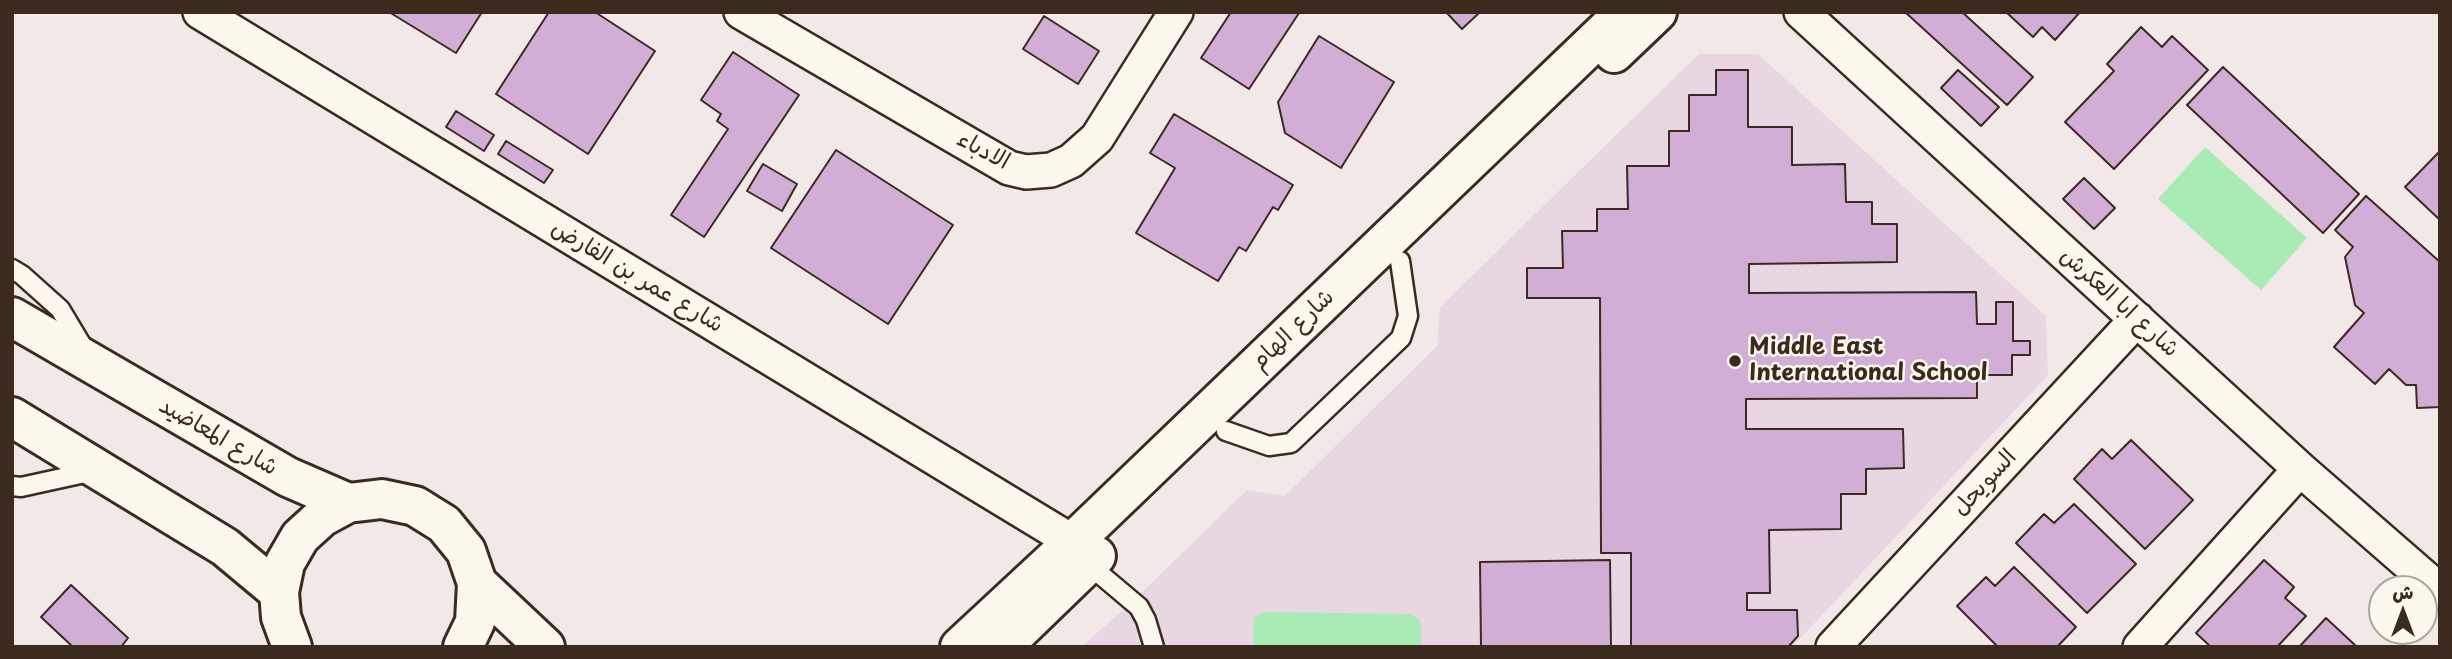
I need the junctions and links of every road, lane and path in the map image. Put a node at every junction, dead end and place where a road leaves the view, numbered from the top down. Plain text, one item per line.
1 (200, 12) edge
2 (741, 12) edge
3 (1176, 12) edge
4 (1625, 12) edge
5 (1657, 12) edge
6 (1801, 12) edge
7 (1400, 261) junction
8 (12, 269) edge
9 (12, 317) edge
10 (2137, 319) junction
11 (92, 364) junction
12 (12, 417) edge
13 (1226, 431) junction
14 (2300, 469) junction
15 (100, 470) junction
16 (12, 486) edge
17 (348, 503) junction
18 (1081, 553) junction
19 (477, 583) junction
20 (2440, 591) edge
21 (279, 592) junction
22 (289, 645) edge
23 (463, 647) edge
24 (545, 647) edge
25 (960, 647) edge
26 (1002, 647) edge
27 (1154, 647) edge
28 (1833, 647) edge
29 (2140, 647) edge

1 - 18 street, شارع عمر بن الفارض
2 - 3 street, الادباء
4 - 18 street, شارع الهام
5 - 7 street, شارع الهام
6 - 10 street, شارع ابا العكرش
7 - 13 street, شارع الهام
7 - 13 lane
8 - 11 lane, شارع المعاضيد
9 - 11 street, شارع المعاضيد
10 - 14 street, شارع ابا العكرش
10 - 28 street, السويحل
11 - 17 street, شارع المعاضيد
12 - 15 street
13 - 18 street, شارع الهام
14 - 20 street, شارع ابا العكرش
14 - 29 street
15 - 16 lane
15 - 21 street
17 - 19 street
17 - 21 street
18 - 25 street, شارع الهام
18 - 26 street, شارع الهام
18 - 27 lane
19 - 23 street
19 - 24 street
21 - 22 street

